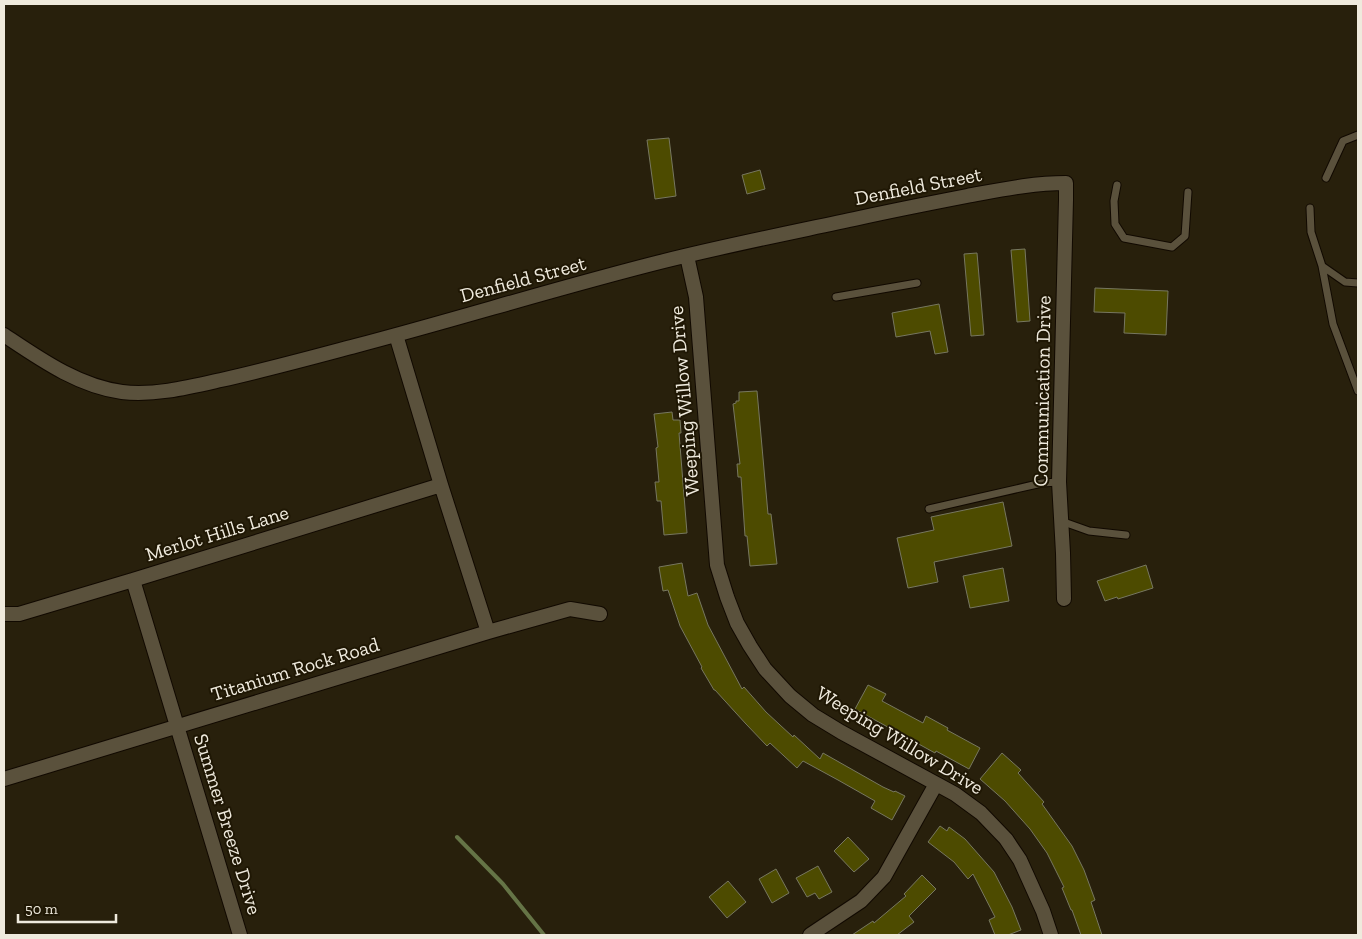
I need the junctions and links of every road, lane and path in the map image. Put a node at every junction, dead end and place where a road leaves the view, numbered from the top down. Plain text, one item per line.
1 (1358, 135) edge
2 (1326, 178) dead end
3 (1066, 183) joint
4 (1117, 185) dead end
5 (1188, 192) dead end
6 (1310, 208) dead end
7 (688, 256) junction
8 (1322, 266) junction
9 (1358, 283) edge
10 (917, 284) dead end
11 (836, 298) dead end
12 (4, 335) edge
13 (396, 335) junction
14 (1358, 391) edge
15 (1059, 482) junction
16 (441, 485) junction
17 (929, 509) dead end
18 (1061, 520) junction
19 (1126, 535) dead end
20 (134, 580) junction
21 (1064, 599) dead end
22 (4, 614) edge
23 (600, 614) dead end
24 (488, 632) junction
25 (177, 726) junction
26 (4, 779) edge
27 (936, 784) junction
28 (240, 935) edge
29 (810, 935) edge
30 (1052, 935) edge

1 - 2 lane
3 - 7 street, Denfield Street
3 - 15 street, Communication Drive
4 - 5 lane
6 - 8 lane
7 - 13 street, Denfield Street
7 - 27 street, Weeping Willow Drive
8 - 9 lane
8 - 14 lane
10 - 11 lane
12 - 13 street, Denfield Street
13 - 16 street
15 - 17 lane
15 - 18 street, Communication Drive
16 - 20 street, Merlot Hills Lane
16 - 24 street
18 - 19 lane
18 - 21 street, Communication Drive
20 - 22 street, Merlot Hills Lane
20 - 25 street, Summer Breeze Drive
23 - 24 street, Titanium Rock Road
24 - 25 street, Titanium Rock Road
25 - 26 street, Titanium Rock Road
25 - 28 street, Summer Breeze Drive
27 - 29 street
27 - 30 street, Weeping Willow Drive

